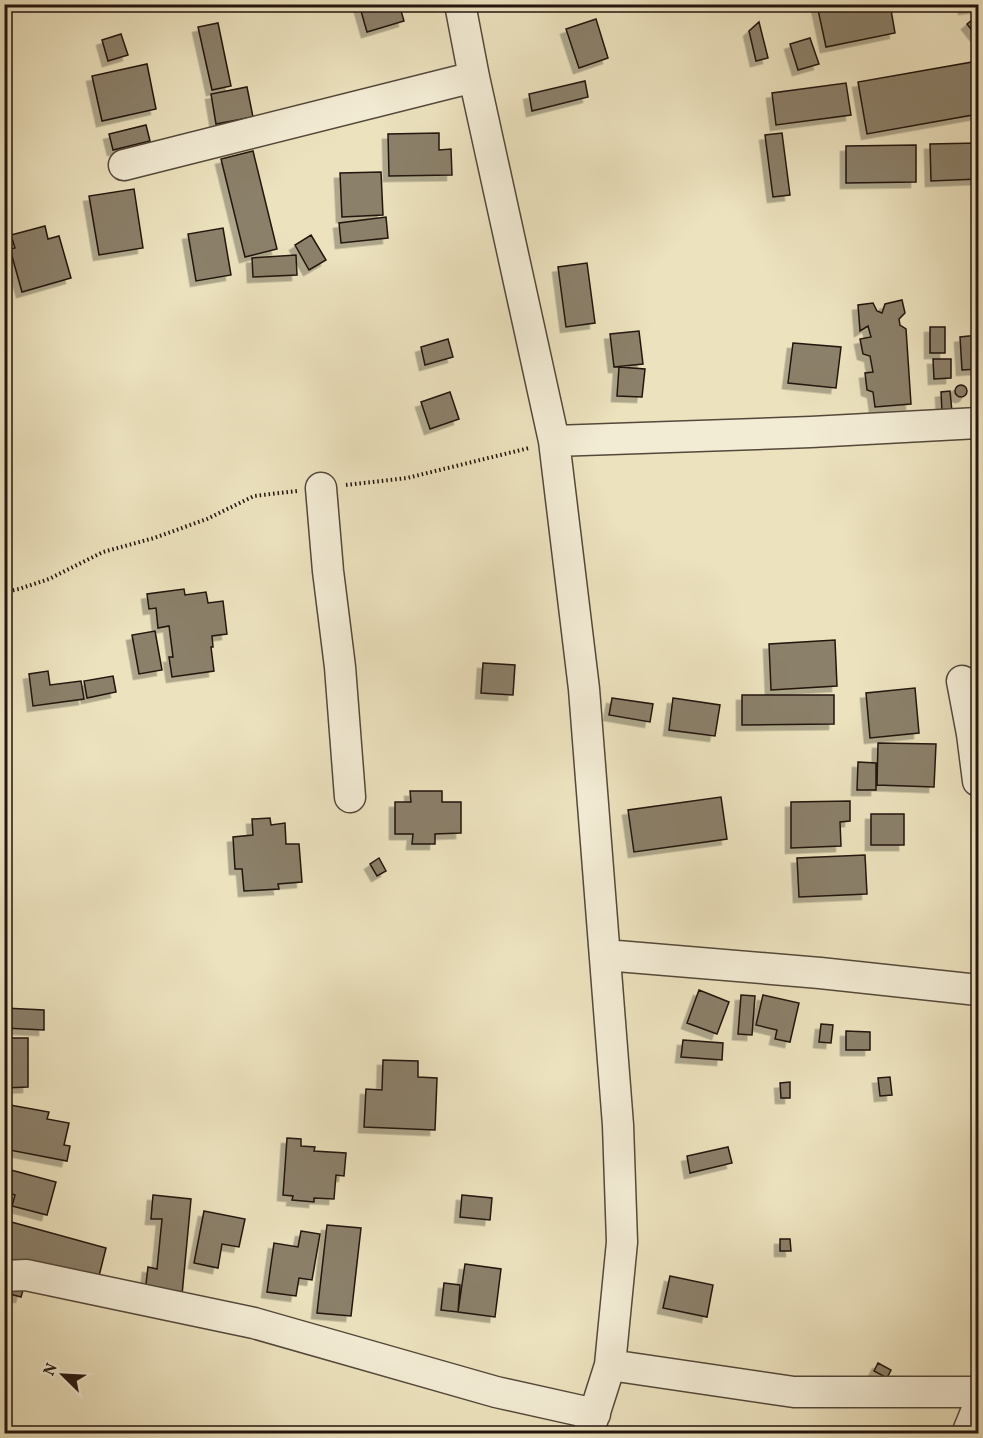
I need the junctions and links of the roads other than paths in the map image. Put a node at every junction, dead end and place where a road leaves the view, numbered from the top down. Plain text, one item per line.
1 (460, 4) edge
2 (474, 77) junction
3 (124, 165) dead end
4 (978, 423) edge
5 (554, 441) junction
6 (321, 488) road end
7 (962, 681) dead end
8 (978, 781) edge
9 (350, 797) dead end
10 (605, 955) junction
11 (978, 990) edge
12 (4, 1276) edge
13 (610, 1365) junction
14 (978, 1392) edge
15 (978, 1407) edge
16 (591, 1424) edge
17 (967, 1434) edge

1 - 2 street
2 - 3 street
2 - 5 street
4 - 5 street
5 - 10 street
6 - 9 street
7 - 8 street
10 - 11 street
10 - 13 street
12 - 16 street
13 - 14 street
13 - 16 street
15 - 17 street

